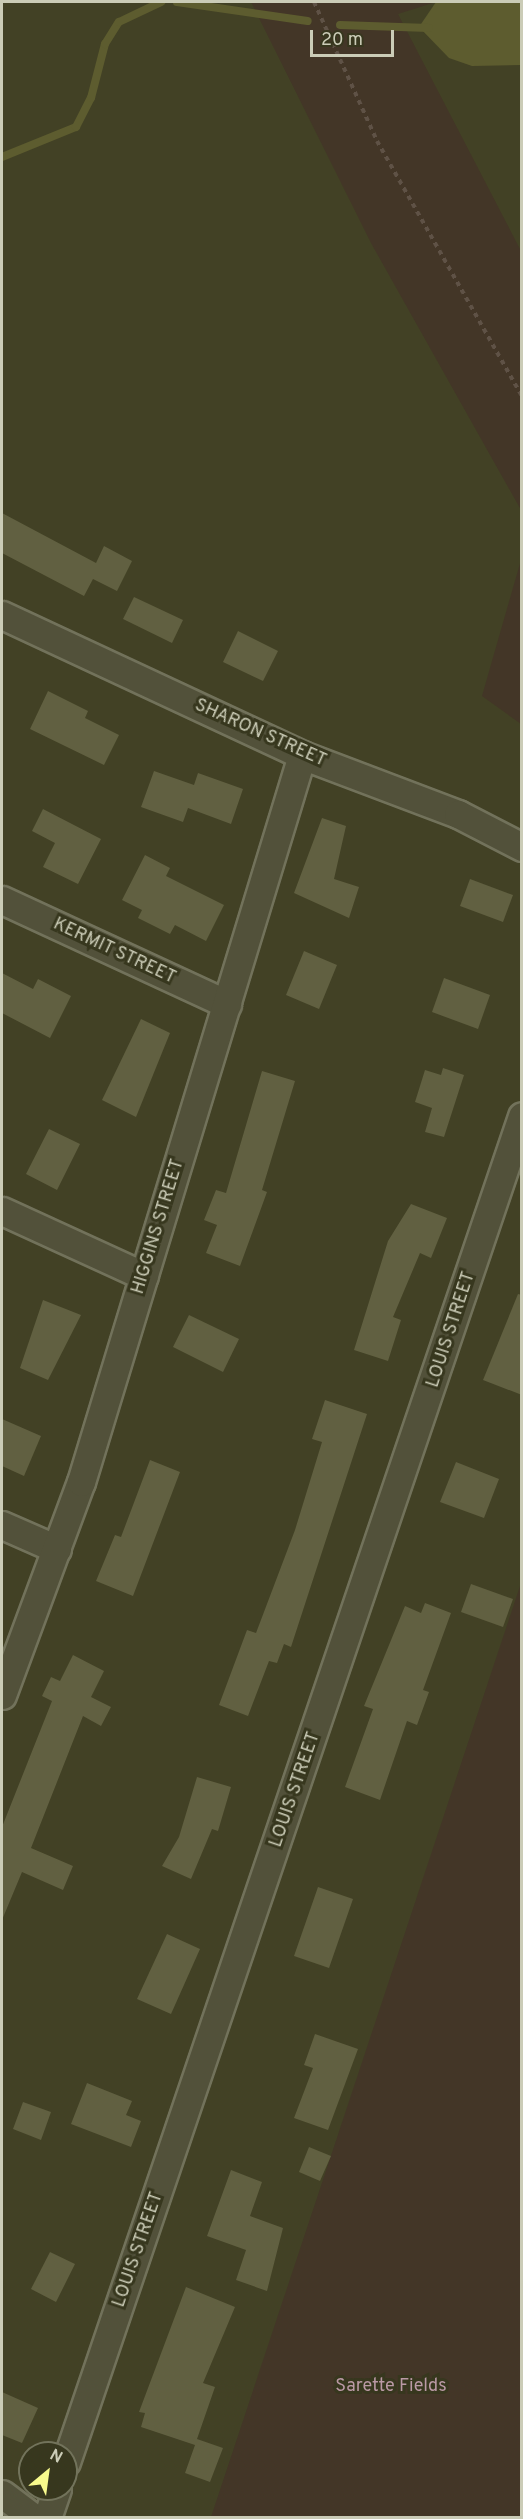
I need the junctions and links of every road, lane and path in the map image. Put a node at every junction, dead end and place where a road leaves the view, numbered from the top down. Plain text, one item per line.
1 (314, 2) edge
2 (522, 396) edge
3 (2, 615) edge
4 (302, 755) junction
5 (522, 847) edge
6 (2, 900) edge
7 (227, 1004) junction
8 (522, 1116) edge
9 (2, 1211) edge
10 (144, 1276) junction
11 (2, 1525) edge
12 (57, 1549) junction
13 (2, 1695) edge
14 (73, 2441) edge
15 (2, 2494) edge
16 (53, 2501) edge
17 (34, 2517) edge
18 (47, 2517) edge

1 - 2 path
3 - 4 street, SHARON STREET
4 - 5 street, SHARON STREET
4 - 7 street, HIGGINS STREET
6 - 7 street, KERMIT STREET
7 - 10 street, HIGGINS STREET
8 - 14 street, LOUIS STREET
9 - 10 street
10 - 12 street, HIGGINS STREET
11 - 12 street
12 - 13 street, HIGGINS STREET
15 - 17 street
16 - 18 street

